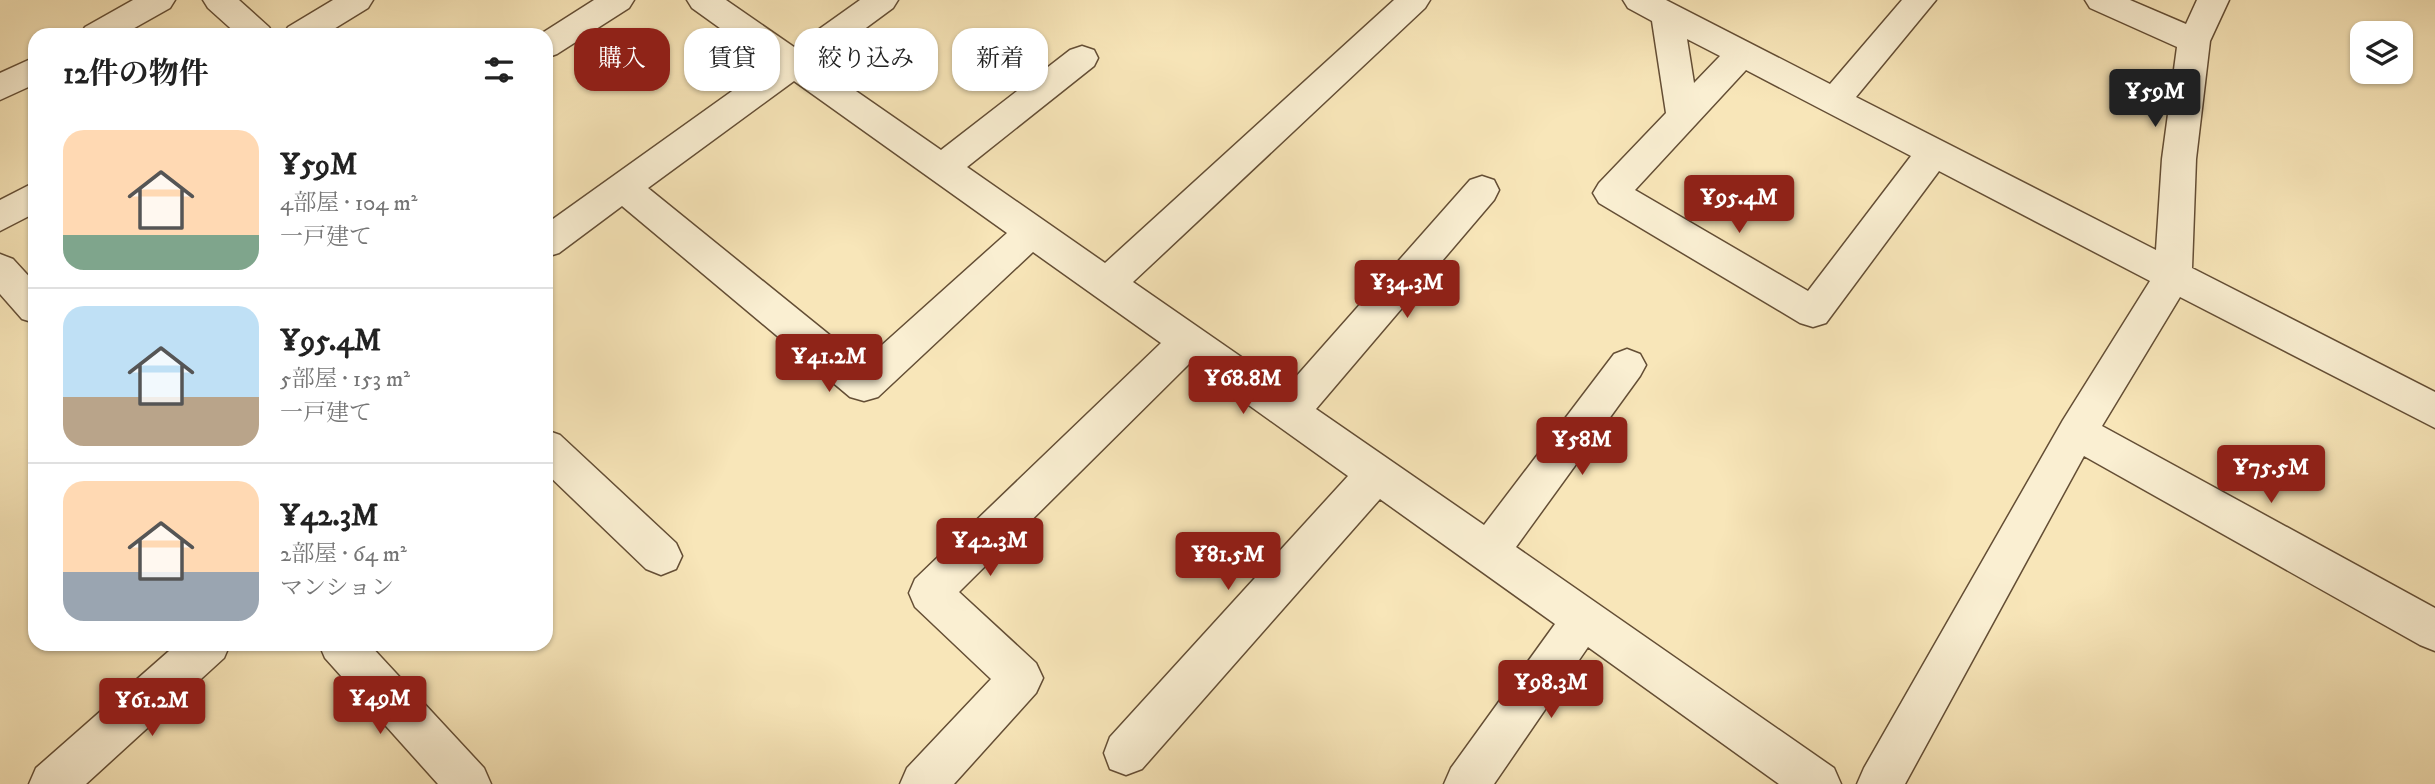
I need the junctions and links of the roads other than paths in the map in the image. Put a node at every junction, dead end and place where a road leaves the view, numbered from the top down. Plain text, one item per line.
1 (159, 0) edge
2 (219, 0) edge
3 (357, 0) edge
4 (618, 0) edge
5 (703, 0) edge
6 (882, 0) edge
7 (1415, 0) edge
8 (1920, 0) edge
9 (2101, 0) edge
10 (2213, 0) edge
11 (1652, 5) edge
12 (109, 28) edge
13 (250, 28) edge
14 (311, 28) edge
15 (2194, 41) junction
16 (553, 42) edge
17 (1742, 53) junction
18 (1082, 58) dead end
19 (793, 64) junction
20 (28, 73) edge
21 (0, 89) edge
22 (1834, 101) junction
23 (1683, 116) junction
24 (1934, 152) junction
25 (942, 168) junction
26 (623, 187) junction
27 (1482, 190) dead end
28 (28, 199) edge
29 (0, 217) edge
30 (1032, 232) junction
31 (553, 238) edge
32 (0, 269) edge
33 (2173, 276) junction
34 (1107, 284) junction
35 (28, 294) edge
36 (1188, 341) junction
37 (1627, 365) dead end
38 (2435, 411) edge
39 (1289, 412) junction
40 (2077, 432) junction
41 (553, 454) edge
42 (1376, 474) junction
43 (1488, 552) junction
44 (662, 555) dead end
45 (1583, 619) junction
46 (2435, 631) edge
47 (201, 651) edge
48 (346, 651) edge
49 (1126, 753) dead end
50 (52, 784) edge
51 (467, 784) edge
52 (923, 784) edge
53 (1467, 784) edge
54 (1818, 784) edge
55 (1880, 784) edge

1 - 12 street
2 - 13 street
3 - 14 street
4 - 16 street
5 - 19 street
6 - 19 street
7 - 34 street
8 - 22 street
9 - 15 street
10 - 15 street
11 - 17 street
11 - 23 street
15 - 33 street
17 - 22 street
17 - 23 street
18 - 25 street
19 - 25 street
19 - 26 street
20 - 21 street
22 - 24 street
23 - 24 street
24 - 33 street
25 - 30 street
26 - 30 street
26 - 31 street
27 - 39 street
28 - 29 street
30 - 34 street
32 - 35 street
33 - 38 street
33 - 40 street
34 - 36 street
36 - 39 street
36 - 52 street
37 - 43 street
39 - 42 street
40 - 46 street
40 - 55 street
41 - 44 street
42 - 43 street
42 - 49 street
43 - 45 street
45 - 53 street
45 - 54 street
47 - 50 street
48 - 51 street

